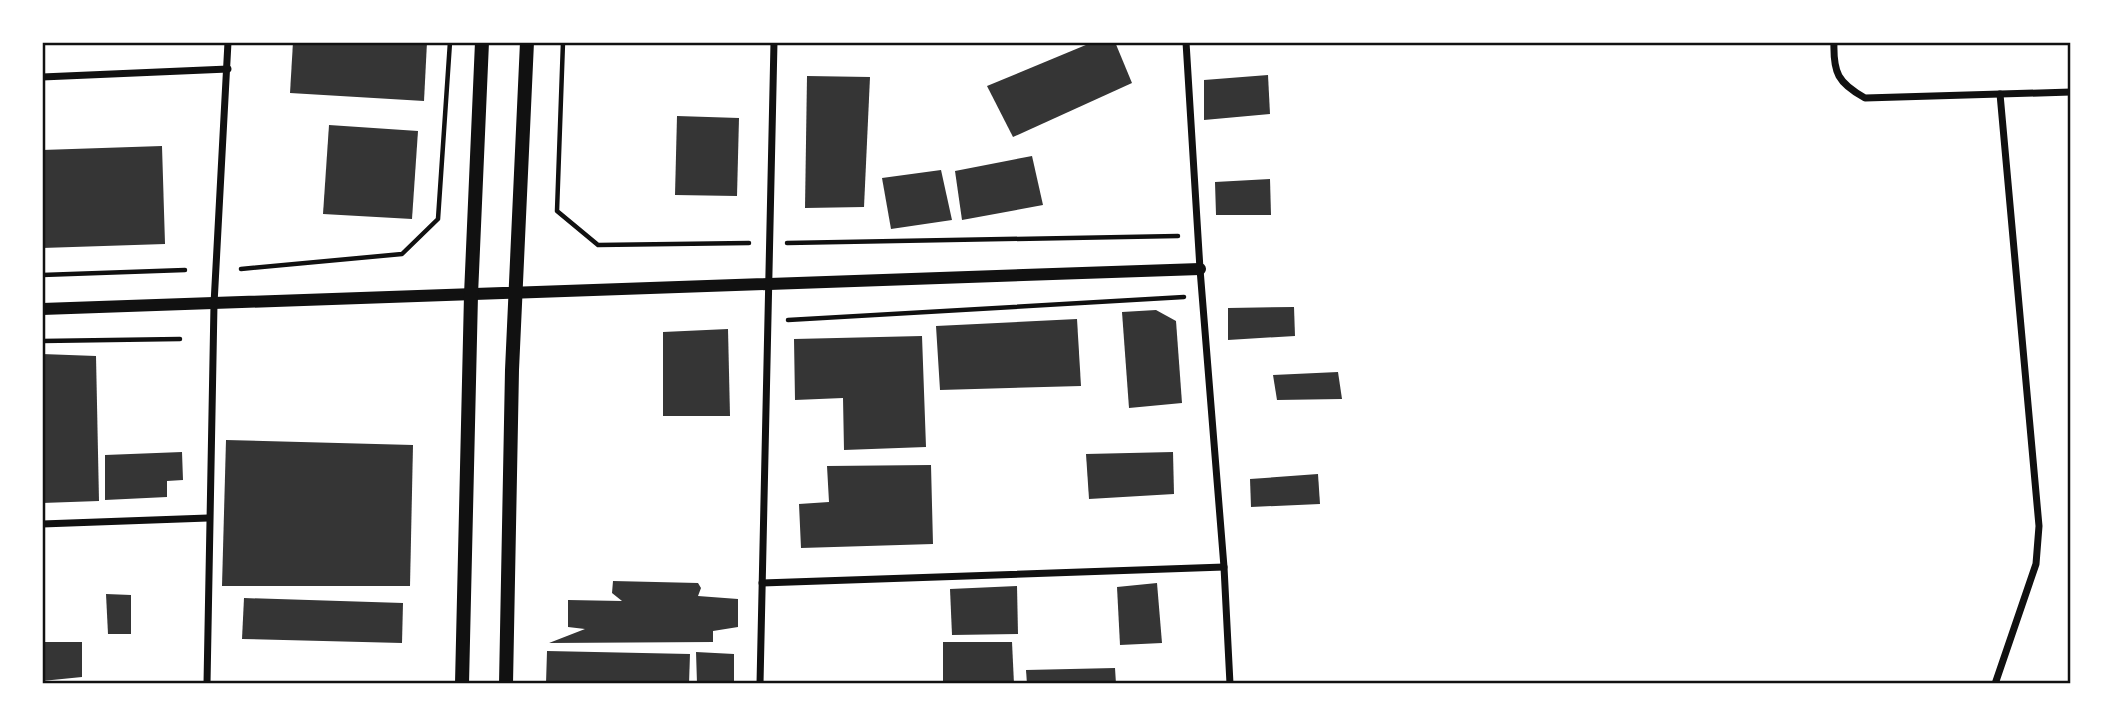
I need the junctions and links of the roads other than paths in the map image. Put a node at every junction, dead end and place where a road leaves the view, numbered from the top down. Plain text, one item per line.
1 (228, 42) edge
2 (482, 42) edge
3 (527, 42) edge
4 (774, 42) edge
5 (1186, 42) edge
6 (1834, 42) edge
7 (228, 69) junction
8 (42, 77) edge
9 (2071, 92) edge
10 (2000, 94) junction
11 (1200, 269) junction
12 (767, 284) junction
13 (515, 294) junction
14 (471, 295) junction
15 (214, 303) junction
16 (42, 309) edge
17 (208, 518) junction
18 (42, 524) edge
19 (1224, 567) junction
20 (762, 583) junction
21 (207, 684) edge
22 (463, 684) edge
23 (506, 684) edge
24 (760, 684) edge
25 (1230, 684) edge
26 (1995, 684) edge

1 - 7 street
2 - 14 main road
3 - 13 main road
4 - 12 street
5 - 11 street
6 - 10 street
7 - 8 street
7 - 15 street
9 - 10 street
10 - 26 street
11 - 12 street
11 - 19 street
12 - 13 street
12 - 20 street
13 - 14 street
13 - 23 main road
14 - 15 street
14 - 22 main road
15 - 16 street
15 - 17 street
17 - 18 street
17 - 21 street
19 - 20 street
19 - 25 street
20 - 24 street

